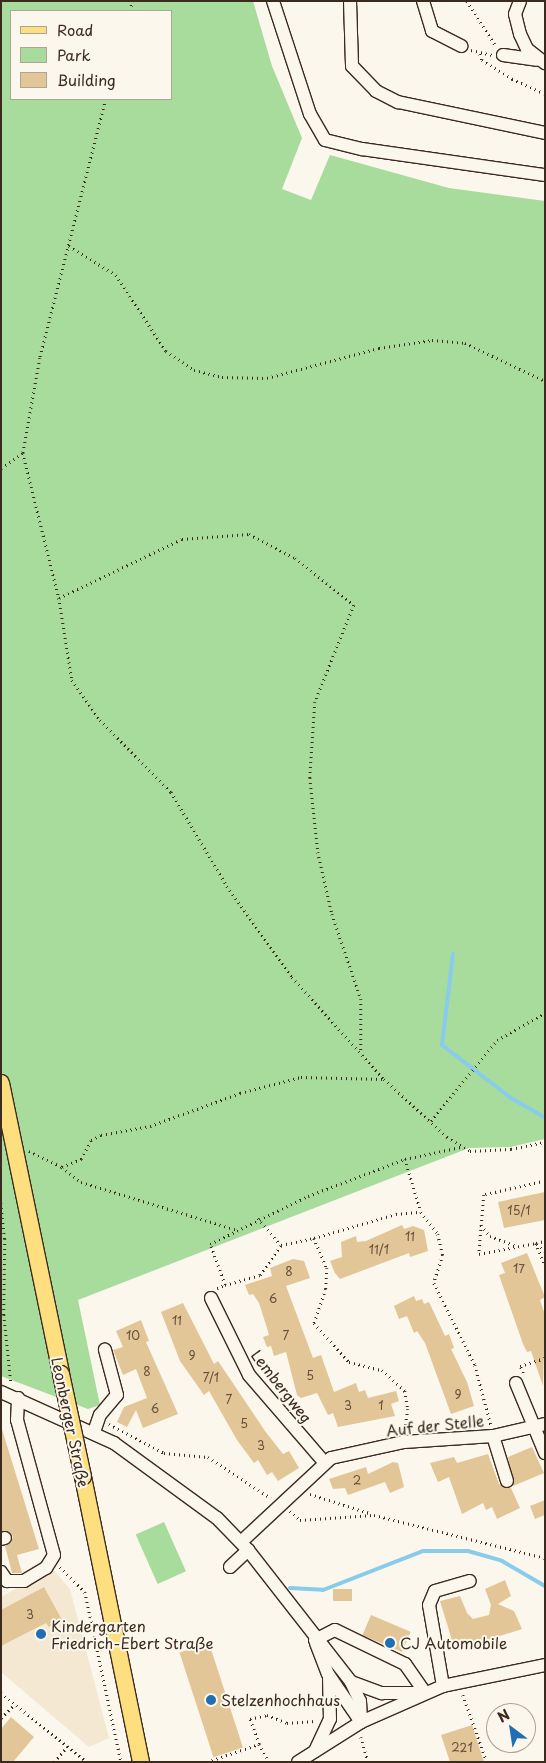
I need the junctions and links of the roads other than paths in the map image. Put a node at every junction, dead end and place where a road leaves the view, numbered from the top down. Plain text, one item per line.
1 (273, 1) edge
2 (350, 1) edge
3 (423, 1) edge
4 (520, 1) edge
5 (461, 46) road end
6 (500, 55) road end
7 (541, 62) edge
8 (545, 133) edge
9 (545, 175) edge
10 (1, 1083) edge
11 (211, 1298) road end
12 (105, 1350) dead end
13 (516, 1383) dead end
14 (6, 1385) edge
15 (19, 1392) junction
16 (540, 1426) edge
17 (94, 1432) junction
18 (493, 1436) junction
19 (545, 1453) edge
20 (324, 1462) junction
21 (507, 1481) dead end
22 (245, 1546) junction
23 (230, 1567) dead end
24 (1, 1572) edge
25 (470, 1581) dead end
26 (315, 1640) junction
27 (545, 1665) edge
28 (328, 1674) junction
29 (351, 1682) junction
30 (443, 1686) junction
31 (425, 1693) junction
32 (364, 1729) junction
33 (315, 1751) junction
34 (142, 1762) edge
35 (298, 1762) edge

1 - 9 street
2 - 8 street
3 - 5 street
4 - 7 street
6 - 7 street
10 - 34 main road, Leonberger Straße, bridge
11 - 20 street, Lembergweg
12 - 17 street
13 - 16 street
14 - 15 street
15 - 17 street
15 - 24 street
16 - 18 street, Auf der Stelle
16 - 19 street
17 - 22 street
18 - 20 street, Auf der Stelle
18 - 21 street
20 - 22 street, Auf der Stelle
22 - 23 street, Auf der Stelle
22 - 26 street
25 - 30 street
26 - 28 street
26 - 29 street
26 - 31 street
27 - 30 street
28 - 32 street
28 - 33 street
29 - 31 street
29 - 32 street
30 - 31 street
31 - 32 street
32 - 33 street
33 - 35 street

